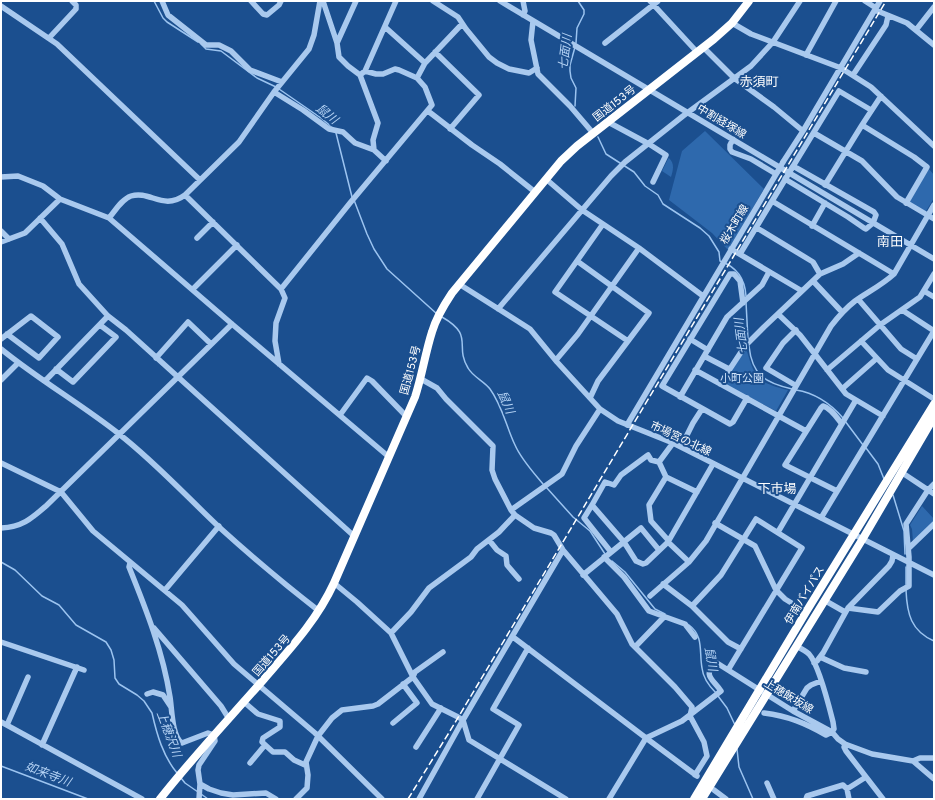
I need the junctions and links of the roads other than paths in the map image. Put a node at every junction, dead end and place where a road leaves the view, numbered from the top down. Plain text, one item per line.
1 (72, 1) edge
2 (162, 1) edge
3 (251, 1) edge
4 (281, 1) edge
5 (321, 1) edge
6 (356, 1) edge
7 (396, 1) edge
8 (433, 1) edge
9 (500, 1) edge
10 (523, 1) edge
11 (658, 1) edge
12 (748, 1) edge
13 (800, 1) edge
14 (836, 1) edge
15 (865, 1) edge
16 (880, 1) edge
17 (652, 3) edge
18 (1, 6) edge
19 (934, 7) edge
20 (875, 9) junction
21 (523, 15) junction
22 (888, 16) junction
23 (533, 21) junction
24 (732, 22) junction
25 (462, 24) junction
26 (385, 27) junction
27 (916, 30) junction
28 (49, 38) junction
29 (773, 42) junction
30 (605, 43) dead end
31 (336, 44) junction
32 (934, 45) edge
33 (700, 49) junction
34 (435, 52) junction
35 (806, 55) junction
36 (425, 63) junction
37 (537, 68) junction
38 (841, 68) junction
39 (363, 73) junction
40 (853, 75) junction
41 (417, 78) junction
42 (734, 78) junction
43 (278, 88) junction
44 (649, 90) junction
45 (881, 96) junction
46 (871, 110) junction
47 (428, 111) junction
48 (688, 112) junction
49 (608, 122) junction
50 (862, 125) junction
51 (450, 129) junction
52 (803, 131) junction
53 (593, 133) junction
54 (814, 133) junction
55 (733, 139) junction
56 (649, 144) junction
57 (934, 144) edge
58 (374, 150) junction
59 (845, 151) junction
60 (386, 161) junction
61 (793, 167) junction
62 (777, 172) junction
63 (1, 177) edge
64 (546, 178) junction
65 (786, 178) junction
66 (200, 180) junction
67 (652, 182) dead end
68 (825, 185) junction
69 (534, 192) junction
70 (185, 195) junction
71 (60, 199) junction
72 (772, 202) junction
73 (906, 202) junction
74 (825, 203) junction
75 (934, 205) edge
76 (582, 210) junction
77 (928, 216) junction
78 (40, 218) junction
79 (109, 218) junction
80 (934, 219) edge
81 (213, 222) junction
82 (873, 223) junction
83 (603, 224) junction
84 (812, 226) junction
85 (757, 228) junction
86 (1, 231) edge
87 (197, 238) dead end
88 (9, 240) junction
89 (1, 242) edge
90 (237, 245) junction
91 (911, 245) junction
92 (639, 248) junction
93 (731, 249) junction
94 (859, 253) junction
95 (740, 254) junction
96 (934, 259) edge
97 (577, 261) junction
98 (769, 272) junction
99 (820, 274) junction
100 (894, 274) junction
101 (934, 274) edge
102 (813, 281) junction
103 (459, 284) junction
104 (612, 286) junction
105 (193, 289) junction
106 (281, 289) junction
107 (802, 291) junction
108 (924, 291) junction
109 (703, 296) junction
110 (934, 297) edge
111 (858, 299) junction
112 (743, 302) junction
113 (498, 309) junction
114 (902, 310) junction
115 (842, 312) junction
116 (778, 314) junction
117 (108, 316) junction
118 (591, 316) junction
119 (232, 324) junction
120 (100, 325) junction
121 (880, 325) junction
122 (796, 330) junction
123 (934, 331) edge
124 (7, 334) junction
125 (1, 339) edge
126 (690, 339) junction
127 (628, 341) junction
128 (861, 341) junction
129 (211, 344) junction
130 (1, 349) edge
131 (708, 350) junction
132 (814, 353) junction
133 (704, 356) junction
134 (156, 358) junction
135 (876, 359) junction
136 (917, 359) junction
137 (556, 360) junction
138 (18, 363) junction
139 (279, 364) junction
140 (56, 369) junction
141 (729, 369) junction
142 (696, 370) junction
143 (827, 370) junction
144 (177, 377) junction
145 (421, 379) junction
146 (1, 380) edge
147 (904, 380) junction
148 (44, 381) junction
149 (720, 384) junction
150 (794, 388) junction
151 (842, 389) junction
152 (680, 397) junction
153 (590, 398) junction
154 (747, 398) junction
155 (934, 399) edge
156 (856, 400) junction
157 (934, 404) edge
158 (600, 409) junction
159 (702, 409) junction
160 (340, 415) junction
161 (778, 415) junction
162 (883, 416) junction
163 (407, 417) junction
164 (934, 417) edge
165 (843, 422) junction
166 (627, 425) junction
167 (806, 431) junction
168 (119, 434) junction
169 (673, 443) junction
170 (681, 447) junction
171 (389, 457) junction
172 (659, 462) junction
173 (1, 463) edge
174 (713, 464) junction
175 (901, 472) junction
176 (666, 477) junction
177 (741, 478) junction
178 (811, 478) junction
179 (934, 484) edge
180 (928, 490) junction
181 (837, 491) junction
182 (60, 492) junction
183 (697, 492) junction
184 (934, 494) edge
185 (795, 504) junction
186 (592, 505) junction
187 (511, 510) junction
188 (515, 515) junction
189 (821, 518) junction
190 (715, 523) junction
191 (934, 524) edge
192 (219, 526) junction
193 (1, 528) edge
194 (778, 532) junction
195 (854, 535) junction
196 (354, 536) junction
197 (489, 540) junction
198 (744, 540) junction
199 (862, 540) junction
200 (668, 541) junction
201 (624, 542) junction
202 (908, 548) junction
203 (563, 550) junction
204 (659, 550) junction
205 (610, 553) junction
206 (893, 555) junction
207 (604, 557) junction
208 (689, 562) junction
209 (130, 563) junction
210 (908, 563) junction
211 (583, 575) junction
212 (934, 575) edge
213 (519, 579) dead end
214 (334, 583) junction
215 (663, 584) junction
216 (165, 590) junction
217 (776, 590) junction
218 (650, 596) dead end
219 (824, 600) junction
220 (692, 606) junction
221 (847, 610) junction
222 (318, 611) junction
223 (806, 612) junction
224 (664, 617) junction
225 (152, 626) junction
226 (391, 633) junction
227 (513, 636) junction
228 (695, 637) dead end
229 (1, 642) edge
230 (796, 646) junction
231 (635, 647) junction
232 (528, 648) junction
233 (741, 649) junction
234 (443, 652) dead end
235 (820, 657) junction
236 (814, 663) junction
237 (77, 667) junction
238 (84, 670) dead end
239 (728, 670) junction
240 (866, 672) dead end
241 (413, 677) junction
242 (28, 678) dead end
243 (821, 681) junction
244 (404, 684) junction
245 (259, 686) junction
246 (763, 692) junction
247 (147, 694) dead end
248 (244, 702) junction
249 (172, 707) junction
250 (441, 708) junction
251 (793, 711) junction
252 (764, 713) dead end
253 (690, 716) junction
254 (228, 719) junction
255 (463, 720) junction
256 (1, 722) edge
257 (393, 723) dead end
258 (7, 725) junction
259 (832, 732) junction
260 (214, 735) junction
261 (318, 736) junction
262 (646, 738) junction
263 (42, 744) junction
264 (845, 744) junction
265 (265, 745) junction
266 (416, 747) dead end
267 (726, 752) junction
268 (934, 758) edge
269 (500, 759) junction
270 (913, 761) junction
271 (250, 763) dead end
272 (305, 765) junction
273 (866, 777) junction
274 (934, 779) edge
275 (767, 783) dead end
276 (200, 786) junction
277 (847, 789) junction
278 (714, 790) dead end
279 (198, 797) edge
280 (142, 799) edge
281 (160, 799) edge
282 (276, 799) edge
283 (296, 799) edge
284 (382, 799) edge
285 (419, 799) edge
286 (477, 799) edge
287 (566, 799) edge
288 (609, 799) edge
289 (694, 799) edge
290 (702, 799) edge
291 (726, 799) edge
292 (774, 799) edge
293 (806, 799) edge
294 (849, 799) edge
295 (883, 799) edge

1 - 28 street
2 - 43 street
3 - 4 street
5 - 31 street
5 - 43 street
6 - 31 street
7 - 26 street
8 - 25 street
9 - 21 street, 中割経塚線
10 - 21 street
11 - 17 street
12 - 24 highway, 国道153号
13 - 29 street
14 - 35 street
15 - 20 street
16 - 20 street, 桜木町線
17 - 30 street
17 - 33 street
18 - 28 street
19 - 27 street
20 - 22 street
20 - 38 street, 桜木町線
21 - 23 street, 中割経塚線
22 - 27 street
22 - 40 street
23 - 37 street
23 - 44 street, 中割経塚線
24 - 29 street
24 - 33 highway, 国道153号
25 - 34 street
25 - 37 street
26 - 36 street
26 - 39 street
27 - 32 street
28 - 66 street
29 - 35 street
29 - 42 street
31 - 39 street
33 - 42 street
33 - 44 highway, 国道153号
34 - 36 street
34 - 51 street
35 - 38 street
36 - 41 street
37 - 53 street
38 - 40 street
38 - 52 street, 桜木町線
39 - 41 street
39 - 58 street
40 - 45 street
41 - 47 street
42 - 48 street
42 - 52 street
43 - 58 street
43 - 66 street
44 - 48 street, 中割経塚線
44 - 49 highway, 国道153号
45 - 46 street
45 - 57 street
46 - 50 street
46 - 54 street
47 - 51 street
47 - 60 street
48 - 55 street, 中割経塚線
48 - 56 street
49 - 53 highway, 国道153号
49 - 56 street
50 - 59 street
50 - 73 street
51 - 69 street
52 - 62 street, 桜木町線, bridge
53 - 64 highway, 国道153号
54 - 59 street
54 - 61 street
55 - 62 street
55 - 82 street, 中割経塚線
56 - 67 street
56 - 76 street
58 - 60 street
59 - 68 street
59 - 73 street
60 - 106 street
61 - 65 street, bridge
61 - 68 street
62 - 93 street, 桜木町線
63 - 71 street
64 - 69 highway, 国道153号
64 - 76 street
65 - 72 street
65 - 74 street
66 - 70 street
68 - 82 street
69 - 103 highway, 国道153号
70 - 79 street
70 - 81 street
71 - 78 street
71 - 79 street
72 - 84 street
72 - 85 street
73 - 77 street
74 - 82 street
74 - 84 street
75 - 77 street
76 - 83 street
76 - 113 street
77 - 80 street
77 - 91 street
78 - 88 street
78 - 117 street
79 - 105 street
81 - 87 street
81 - 90 street
82 - 91 street, 中割経塚線
83 - 92 street
83 - 97 street
84 - 94 street
85 - 95 street
85 - 99 street
86 - 88 street
88 - 89 street
90 - 105 street
90 - 106 street
91 - 96 street, 中割経塚線
91 - 100 street
92 - 104 street
92 - 109 street
93 - 95 street
93 - 109 street, 桜木町線
94 - 99 street
94 - 100 street
95 - 98 street
97 - 104 street
97 - 118 street
98 - 107 street
98 - 112 street
99 - 102 street
100 - 111 street
101 - 108 street
102 - 107 street
102 - 115 street
103 - 113 street, 市場宮の北線
103 - 145 highway, 国道153号
104 - 118 street
104 - 127 street
105 - 119 street
106 - 139 street
107 - 116 street
108 - 110 street
108 - 114 street
109 - 166 street, 桜木町線
111 - 115 street
111 - 121 street
112 - 126 street
112 - 131 street
113 - 137 street, 市場宮の北線
114 - 121 street
114 - 123 street
115 - 132 street
116 - 122 street
116 - 141 street
117 - 120 street
117 - 134 street
118 - 127 street
118 - 137 street
119 - 129 street
119 - 139 street
120 - 140 street
120 - 140 street
121 - 128 street
121 - 136 street
122 - 132 street
122 - 150 street
123 - 136 street
124 - 124 street
124 - 125 street
126 - 131 street
126 - 152 street
127 - 153 street
128 - 135 street
128 - 143 street
129 - 134 street
129 - 144 street
130 - 138 street
131 - 133 street
132 - 143 street
132 - 150 street
133 - 141 street
133 - 142 street
134 - 144 street
135 - 147 street
135 - 151 street
136 - 147 street
137 - 153 street, 市場宮の北線
138 - 146 street
138 - 148 street
139 - 160 street
140 - 148 street
141 - 149 street
142 - 149 street
142 - 152 street
143 - 151 street
144 - 168 street
144 - 196 street
145 - 163 highway, 国道153号
145 - 187 street
147 - 155 street
147 - 162 street
148 - 168 street
149 - 154 street
150 - 161 street
151 - 156 street
152 - 159 street
153 - 158 street, 市場宮の北線
154 - 159 street
154 - 161 street
156 - 162 street
156 - 165 street
157 - 195 highway, 伊南バイパス
158 - 166 street, 市場宮の北線
158 - 187 street
159 - 170 street
160 - 163 street
160 - 171 street
161 - 167 street
161 - 177 street
162 - 181 street
163 - 171 highway, 国道153号
164 - 175 highway, 伊南バイパス
165 - 167 street
165 - 178 street
166 - 169 street, 市場宮の北線
167 - 178 street
168 - 182 street
168 - 192 street
169 - 170 street, 市場宮の北線
169 - 172 street
170 - 174 street, 市場宮の北線
171 - 196 highway, 国道153号
172 - 176 street
172 - 186 street
173 - 182 street
174 - 177 street, 市場宮の北線
174 - 183 street
175 - 180 street
175 - 199 highway, 伊南バイパス
176 - 183 street
176 - 200 street
177 - 185 street, 市場宮の北線
177 - 190 street
178 - 181 street
178 - 185 street
179 - 180 street
180 - 184 street
180 - 202 street
181 - 189 street
182 - 193 street
182 - 209 street
183 - 200 street
185 - 189 street, 市場宮の北線
185 - 194 street
186 - 201 street
186 - 205 street
187 - 188 street
188 - 197 street
188 - 203 street
189 - 195 street, 市場宮の北線
190 - 198 street
190 - 208 street
191 - 202 street
192 - 216 street
192 - 222 street
194 - 198 street
194 - 217 street
195 - 199 street, 市場宮の北線
195 - 223 highway, 伊南バイパス
196 - 214 highway, 国道153号
197 - 213 street
197 - 226 street
198 - 217 street
198 - 220 street
199 - 206 street, 市場宮の北線
199 - 219 highway, 伊南バイパス
200 - 204 street
200 - 208 street
201 - 204 street
201 - 204 street
201 - 205 street
202 - 210 street
203 - 211 street
203 - 227 street
205 - 207 street
206 - 210 street, 市場宮の北線
206 - 221 street
207 - 211 street
207 - 224 street
208 - 215 street
209 - 216 street
209 - 225 street
210 - 212 street, 市場宮の北線
210 - 221 street
211 - 231 street
214 - 222 highway, 国道153号
214 - 226 street
215 - 218 street
215 - 220 street
216 - 245 street
217 - 223 street
217 - 233 street
219 - 221 street
219 - 230 highway, 伊南バイパス
220 - 233 street
221 - 235 street
222 - 245 highway, 国道153号
223 - 246 highway, 伊南バイパス
224 - 228 street
224 - 231 street
225 - 249 street
225 - 254 street
226 - 241 street
227 - 232 street
227 - 255 street
229 - 237 street
230 - 236 street
230 - 246 highway, 伊南バイパス
231 - 253 street
232 - 262 street
232 - 269 street
233 - 239 street
234 - 241 street
235 - 236 street
235 - 240 street
236 - 243 street
237 - 238 street
237 - 263 street
239 - 246 street, 上穂飯坂線
239 - 253 street, 上穂飯坂線
241 - 244 street
241 - 250 street
242 - 258 street
243 - 251 street
243 - 259 street
244 - 257 street
244 - 261 street
245 - 248 highway, 国道153号
245 - 261 street
246 - 251 street, 上穂飯坂線
246 - 267 highway, 伊南バイパス
247 - 249 street
248 - 254 highway, 国道153号
248 - 265 street
249 - 260 street
250 - 255 street
250 - 266 street
251 - 259 street, 上穂飯坂線
252 - 259 street
253 - 262 street
253 - 262 street
254 - 260 highway, 国道153号
255 - 269 street
255 - 285 street
256 - 258 street
258 - 263 street
259 - 264 street, 上穂飯坂線
260 - 276 street
260 - 281 highway, 国道153号
261 - 272 street
261 - 284 street
262 - 288 street
263 - 280 street
264 - 270 street, 上穂飯坂線
264 - 273 street
265 - 271 street
265 - 272 street
267 - 289 highway, 伊南バイパス
267 - 290 highway, 伊南バイパス
268 - 270 street
269 - 286 street
269 - 287 street
270 - 274 street
272 - 283 street
273 - 277 street
273 - 295 street
275 - 292 street
276 - 279 street
276 - 282 street
277 - 293 street
277 - 294 street
278 - 291 street

